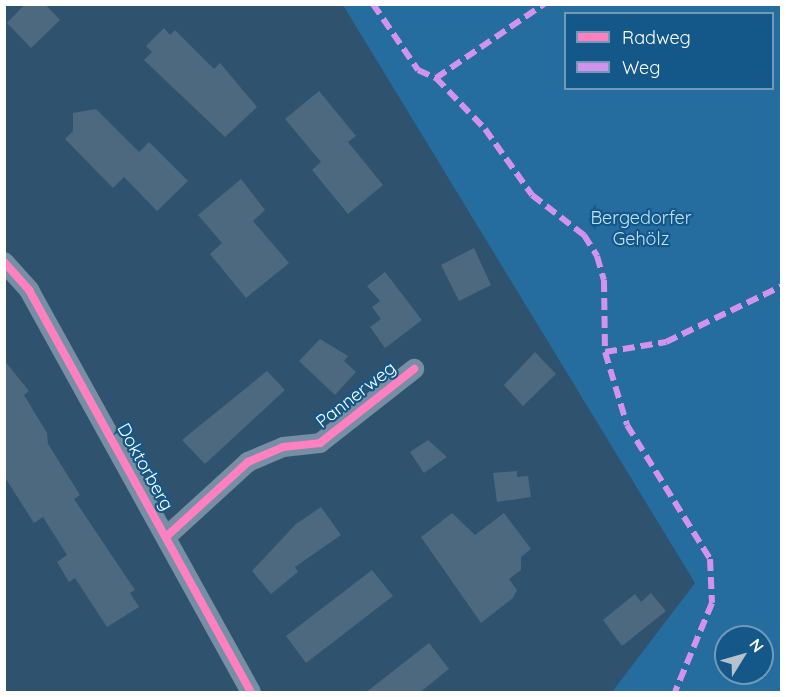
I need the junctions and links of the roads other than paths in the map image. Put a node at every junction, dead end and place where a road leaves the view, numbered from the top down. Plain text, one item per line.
1 (4, 262) edge
2 (414, 369) dead end
3 (167, 536) junction
4 (251, 693) edge

1 - 3 street, Doktorberg
2 - 3 street, Pannerweg
3 - 4 street, Doktorberg

